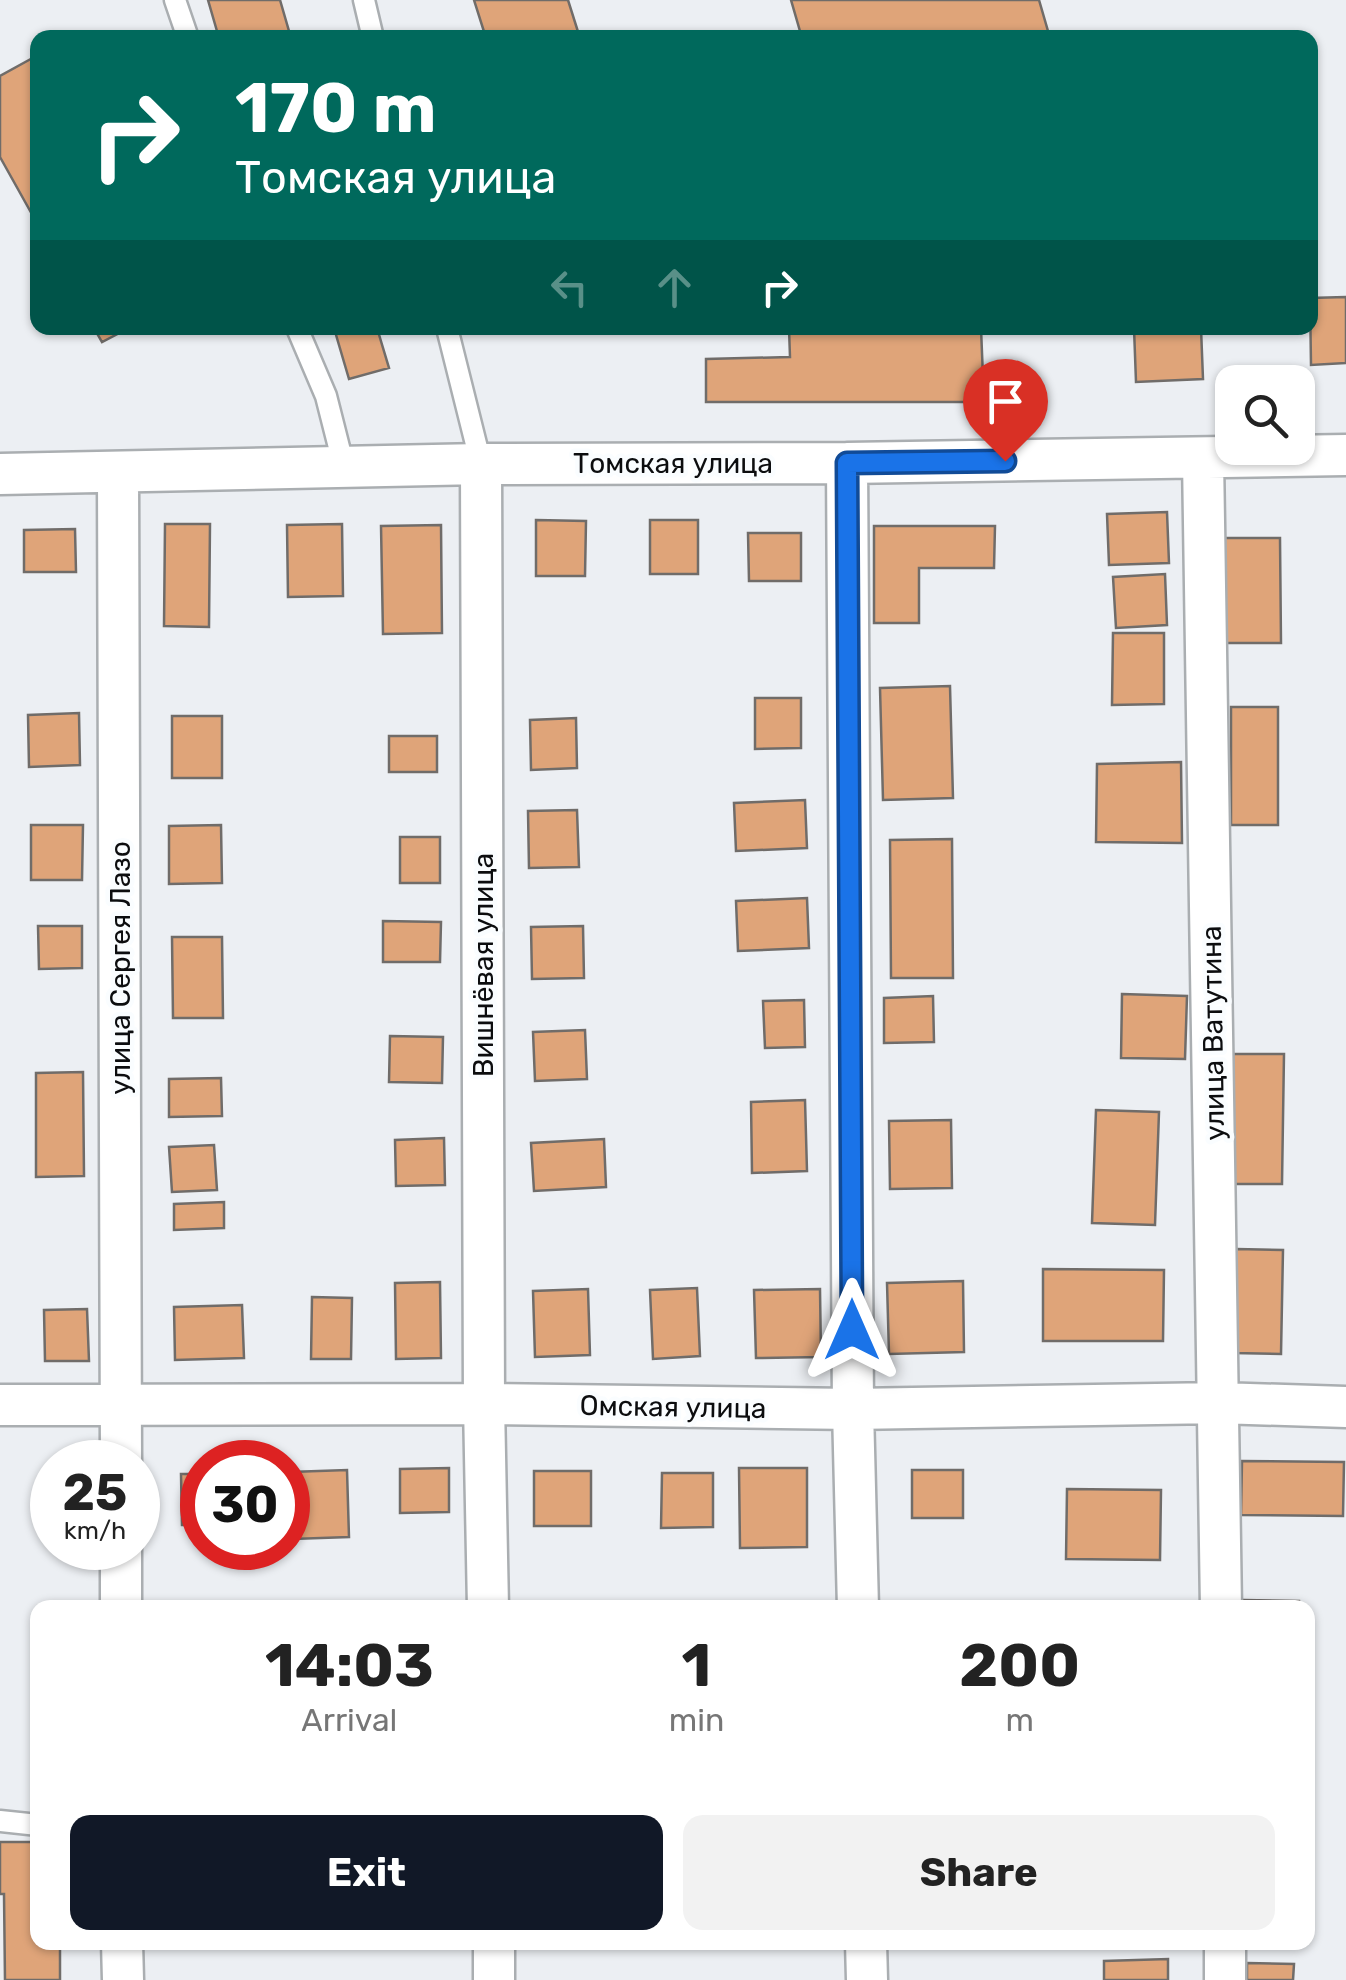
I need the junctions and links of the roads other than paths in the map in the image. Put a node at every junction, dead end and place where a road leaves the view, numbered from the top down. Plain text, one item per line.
1 (175, 0) edge
2 (364, 0) edge
3 (185, 30) edge
4 (371, 30) edge
5 (300, 335) edge
6 (449, 335) edge
7 (1346, 455) edge
8 (1202, 458) junction
9 (847, 463) junction
10 (481, 464) junction
11 (344, 467) junction
12 (118, 473) junction
13 (0, 474) edge
14 (1220, 1403) junction
15 (484, 1404) junction
16 (0, 1405) edge
17 (121, 1406) junction
18 (1346, 1406) edge
19 (852, 1409) junction
20 (121, 1440) edge
21 (121, 1570) edge
22 (122, 1600) edge
23 (488, 1600) edge
24 (858, 1600) edge
25 (1222, 1600) edge
26 (0, 1821) edge
27 (30, 1824) edge
28 (122, 1950) edge
29 (494, 1950) edge
30 (866, 1950) edge
31 (1224, 1950) edge
32 (122, 1980) edge
33 (494, 1980) edge
34 (867, 1980) edge
35 (1225, 1980) edge

1 - 3 lane
2 - 4 lane
5 - 11 lane
6 - 10 lane, Вишнёвая улица
7 - 8 street, Томская улица
8 - 9 street, Томская улица
8 - 14 street, улица Ватутина
9 - 10 street, Томская улица
9 - 19 street
10 - 11 street, Томская улица
10 - 15 street, Вишнёвая улица
11 - 12 street, Томская улица
12 - 13 street, Томская улица
12 - 17 street, улица Сергея Лазо
14 - 18 street, Омская улица
14 - 19 street, Омская улица
14 - 25 street, улица Ватутина
15 - 17 street, Омская улица
15 - 19 street, Омская улица
15 - 23 street, Вишнёвая улица
16 - 17 street, Омская улица
17 - 20 street, улица Сергея Лазо
19 - 24 street
21 - 22 street
26 - 27 lane
28 - 32 street
29 - 33 street
30 - 34 street
31 - 35 street

